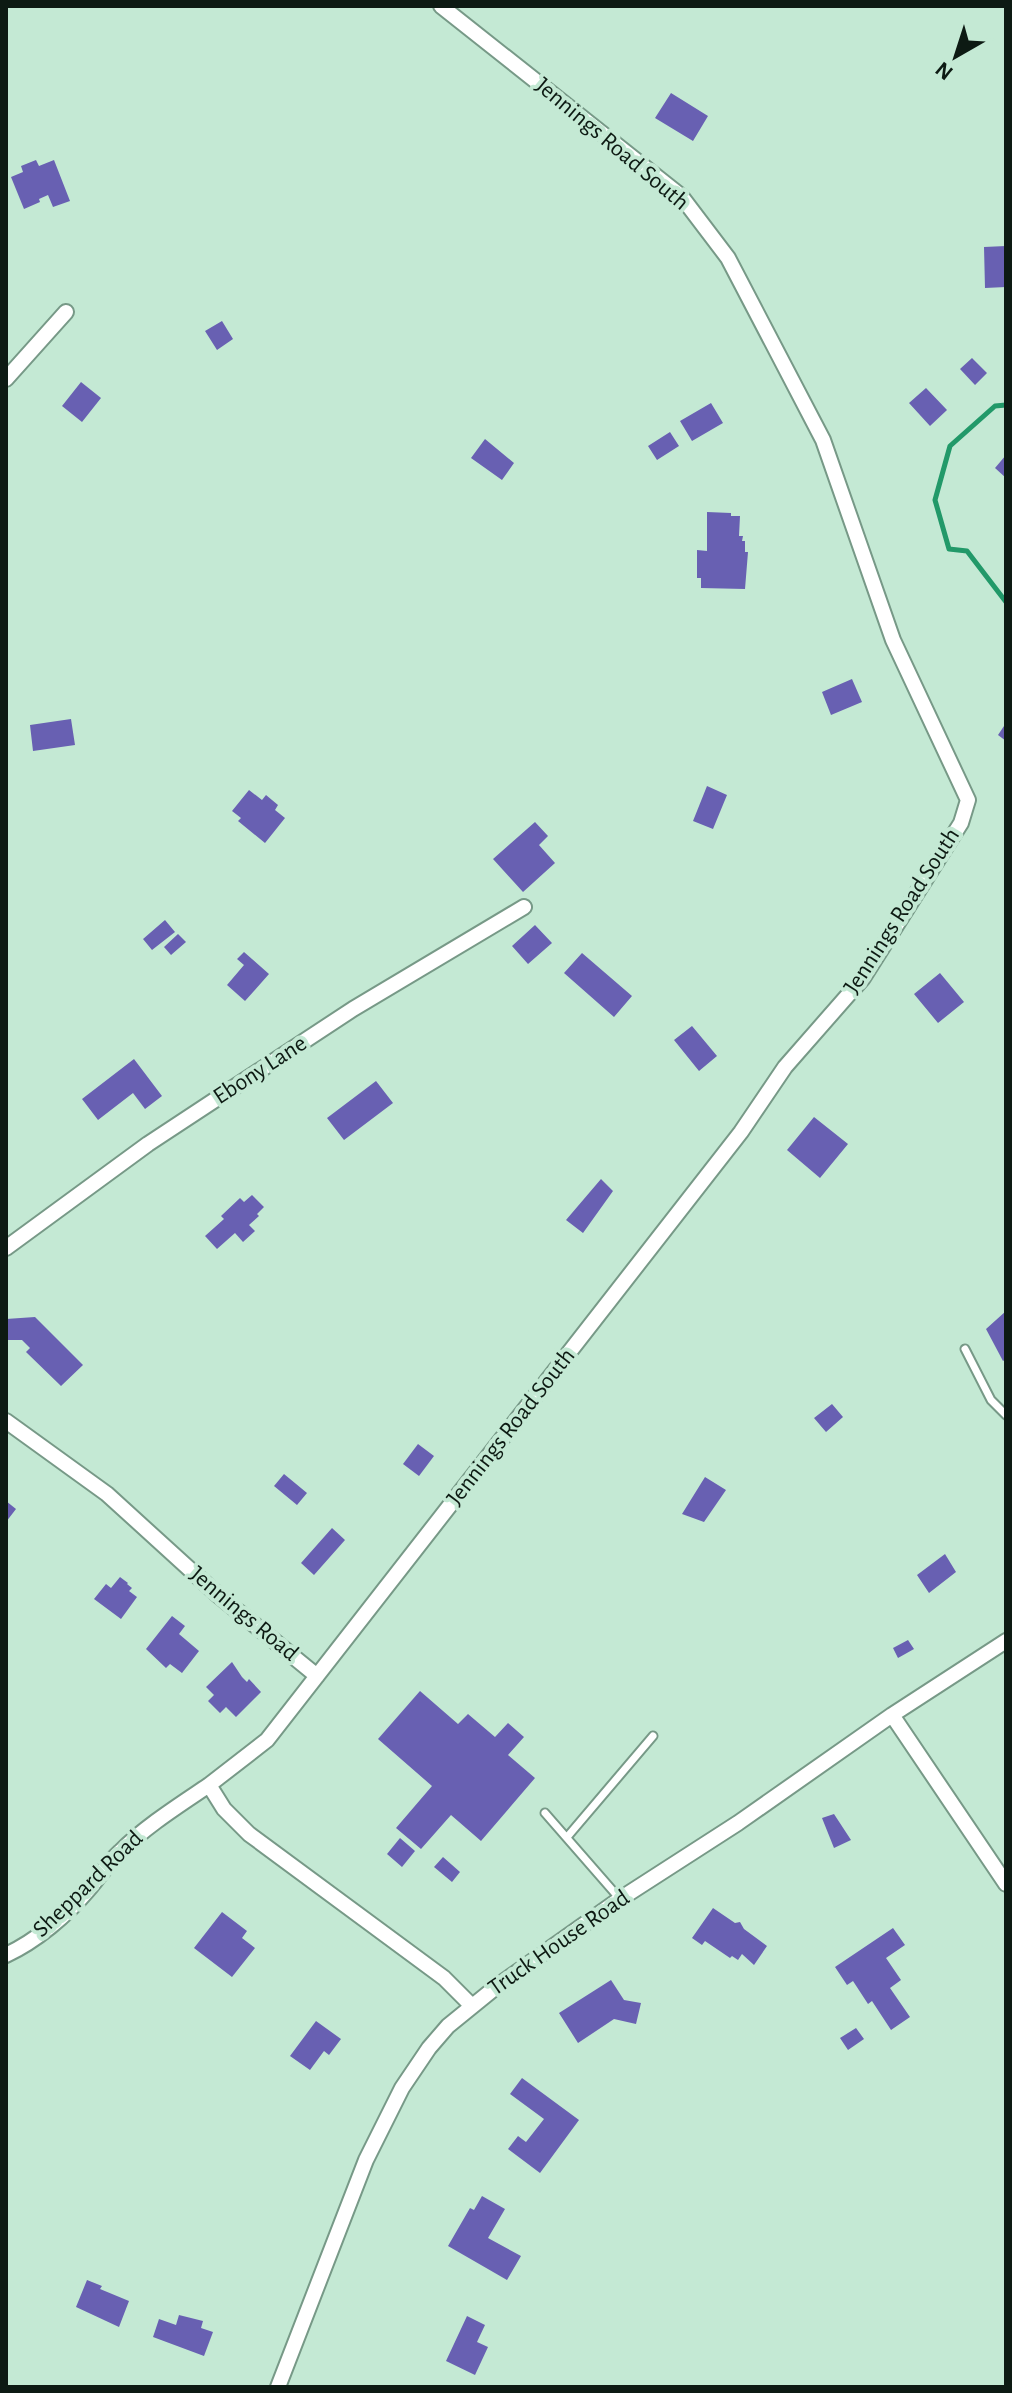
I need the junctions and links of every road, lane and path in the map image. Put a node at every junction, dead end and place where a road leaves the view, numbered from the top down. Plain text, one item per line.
1 (441, 6) edge
2 (66, 312) dead end
3 (6, 379) edge
4 (524, 907) dead end
5 (6, 1248) edge
6 (965, 1349) dead end
7 (1006, 1415) edge
8 (6, 1421) edge
9 (1006, 1641) edge
10 (317, 1676) junction
11 (892, 1715) junction
12 (653, 1736) dead end
13 (209, 1785) junction
14 (545, 1813) dead end
15 (568, 1836) junction
16 (1006, 1884) edge
17 (620, 1899) junction
18 (6, 1955) edge
19 (472, 2006) junction
20 (278, 2387) edge

1 - 10 street, Jennings Road South
2 - 3 street
4 - 5 street, Ebony Lane
6 - 7 lane
8 - 10 street, Jennings Road
9 - 11 street, Truck House Road
10 - 13 street, Jennings Road
11 - 16 street
11 - 17 street, Truck House Road
12 - 15 lane
13 - 18 street, Sheppard Road
13 - 19 street
14 - 15 lane
15 - 17 lane
17 - 19 street, Truck House Road
19 - 20 street, Truck House Road

